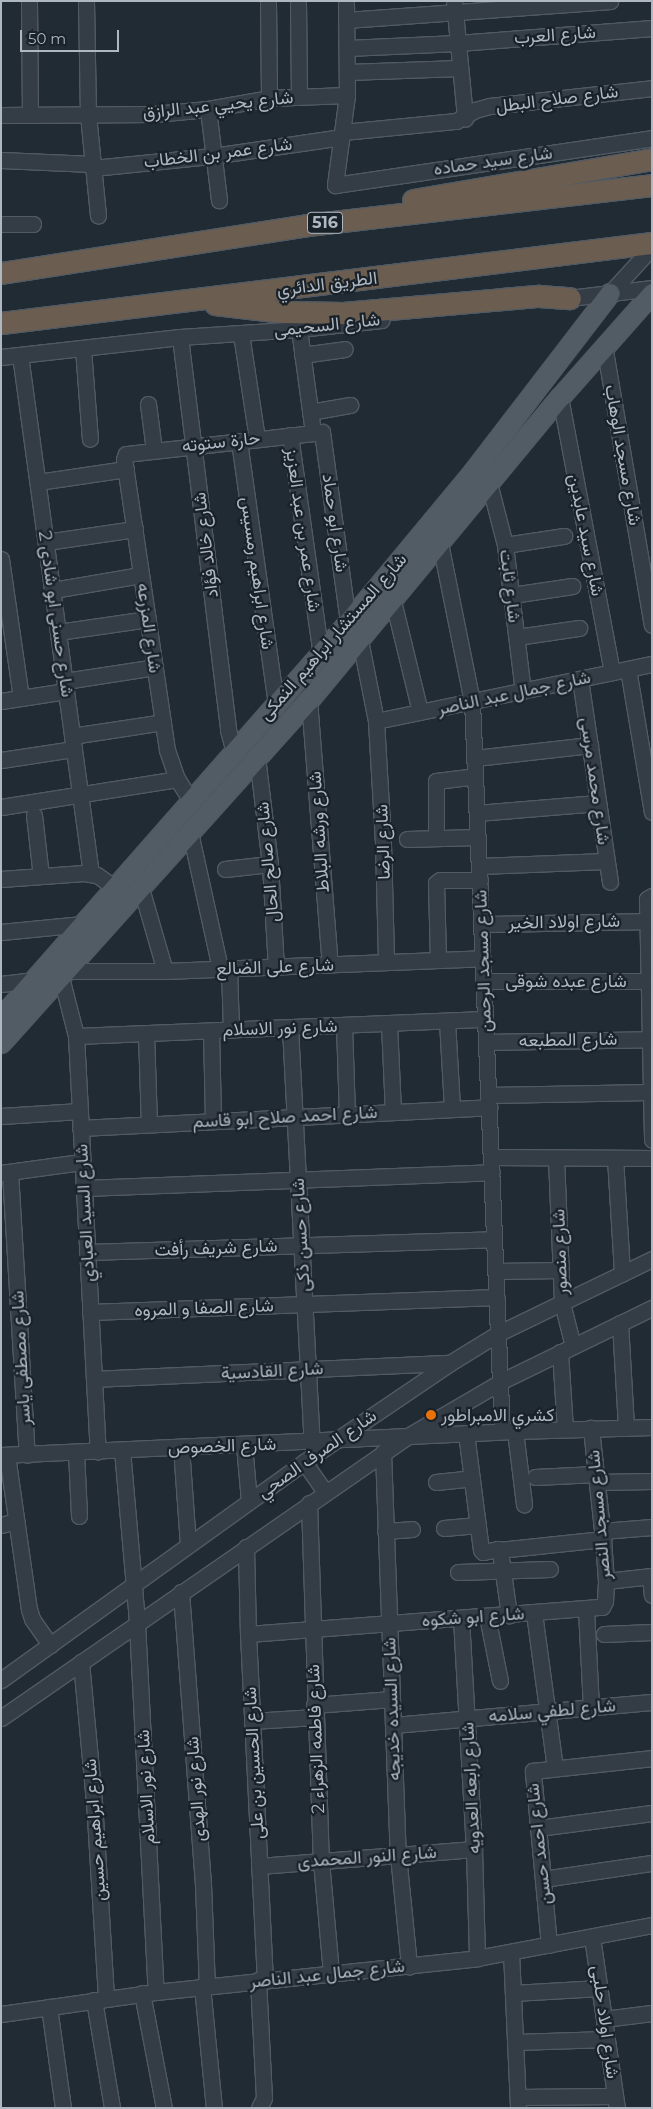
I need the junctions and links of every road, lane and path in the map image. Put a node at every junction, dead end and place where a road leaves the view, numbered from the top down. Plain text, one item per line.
1 (29, 1) edge
2 (86, 1) edge
3 (268, 1) edge
4 (298, 1) edge
5 (346, 1) edge
6 (610, 1) edge
7 (454, 7) edge
8 (346, 20) junction
9 (652, 28) edge
10 (458, 43) junction
11 (347, 48) junction
12 (460, 68) junction
13 (347, 72) junction
14 (652, 88) edge
15 (347, 95) junction
16 (299, 96) junction
17 (269, 98) junction
18 (208, 108) junction
19 (1, 115) edge
20 (30, 115) junction
21 (88, 115) junction
22 (465, 118) junction
23 (342, 134) junction
24 (652, 138) edge
25 (212, 156) junction
26 (651, 159) edge
27 (1, 160) edge
28 (93, 166) junction
29 (651, 185) edge
30 (218, 200) dead end
31 (98, 216) dead end
32 (1, 224) edge
33 (33, 224) dead end
34 (307, 225) junction
35 (651, 244) edge
36 (1, 272) edge
37 (652, 288) edge
38 (610, 293) junction
39 (652, 293) edge
40 (570, 298) junction
41 (190, 299) junction
42 (1, 324) edge
43 (299, 329) junction
44 (241, 334) junction
45 (180, 338) junction
46 (604, 345) junction
47 (83, 349) junction
48 (345, 349) dead end
49 (302, 355) junction
50 (20, 356) junction
51 (1, 358) edge
52 (560, 397) junction
53 (148, 404) dead end
54 (350, 405) dead end
55 (310, 412) junction
56 (313, 432) junction
57 (290, 435) junction
58 (257, 438) junction
59 (90, 439) dead end
60 (239, 441) junction
61 (193, 446) junction
62 (154, 450) junction
63 (129, 453) joint
64 (126, 469) junction
65 (474, 470) junction
66 (38, 482) junction
67 (489, 483) junction
68 (135, 529) junction
69 (564, 536) dead end
70 (46, 542) junction
71 (440, 543) junction
72 (505, 545) junction
73 (1, 559) edge
74 (141, 575) junction
75 (572, 586) dead end
76 (53, 590) junction
77 (512, 595) junction
78 (393, 601) junction
79 (148, 619) junction
80 (348, 622) junction
81 (652, 625) edge
82 (579, 628) dead end
83 (58, 632) junction
84 (517, 637) junction
85 (360, 640) junction
86 (320, 655) junction
87 (652, 664) edge
88 (155, 667) junction
89 (628, 669) junction
90 (612, 672) junction
91 (580, 679) junction
92 (66, 686) junction
93 (524, 691) junction
94 (21, 698) junction
95 (309, 700) junction
96 (1, 701) edge
97 (472, 702) junction
98 (276, 705) junction
99 (420, 712) junction
100 (163, 722) junction
101 (376, 722) junction
102 (73, 742) junction
103 (590, 745) junction
104 (234, 752) junction
105 (258, 757) junction
106 (475, 758) junction
107 (1, 760) edge
108 (475, 776) junction
109 (177, 778) junction
110 (80, 794) junction
111 (192, 801) junction
112 (598, 804) junction
113 (1, 807) edge
114 (652, 812) edge
115 (477, 813) junction
116 (34, 815) dead end
117 (190, 832) junction
118 (478, 837) junction
119 (436, 838) junction
120 (407, 839) dead end
121 (606, 860) junction
122 (270, 864) junction
123 (225, 869) dead end
124 (479, 873) junction
125 (91, 874) junction
126 (41, 876) junction
127 (1, 879) edge
128 (610, 882) dead end
129 (115, 888) junction
130 (141, 888) junction
131 (652, 896) edge
132 (648, 921) junction
133 (83, 924) junction
134 (481, 924) junction
135 (1, 932) edge
136 (483, 958) junction
137 (438, 960) junction
138 (386, 962) junction
139 (330, 964) junction
140 (276, 967) junction
141 (224, 969) junction
142 (165, 971) junction
143 (64, 974) junction
144 (33, 980) junction
145 (649, 980) junction
146 (484, 981) junction
147 (1, 984) edge
148 (1, 1017) edge
149 (485, 1019) junction
150 (447, 1021) junction
151 (389, 1024) junction
152 (344, 1025) junction
153 (290, 1028) junction
154 (231, 1030) junction
155 (210, 1031) junction
156 (146, 1034) junction
157 (76, 1036) junction
158 (650, 1039) junction
159 (486, 1042) junction
160 (1, 1043) edge
161 (651, 1073) edge
162 (651, 1092) edge
163 (489, 1101) junction
164 (452, 1108) junction
165 (80, 1111) junction
166 (393, 1112) junction
167 (347, 1114) junction
168 (1, 1116) edge
169 (295, 1117) junction
170 (214, 1121) junction
171 (149, 1124) junction
172 (80, 1128) junction
173 (652, 1140) edge
174 (556, 1158) junction
175 (616, 1158) junction
176 (652, 1158) edge
177 (81, 1162) junction
178 (491, 1165) junction
179 (6, 1172) edge
180 (298, 1180) junction
181 (84, 1188) junction
182 (494, 1239) junction
183 (302, 1245) junction
184 (87, 1252) junction
185 (652, 1259) edge
186 (561, 1270) junction
187 (496, 1271) junction
188 (622, 1274) junction
189 (497, 1298) junction
190 (562, 1303) junction
191 (305, 1304) junction
192 (652, 1308) edge
193 (90, 1312) junction
194 (620, 1323) junction
195 (499, 1334) junction
196 (567, 1349) junction
197 (450, 1363) junction
198 (308, 1369) junction
199 (94, 1379) junction
200 (502, 1381) junction
201 (591, 1428) junction
202 (626, 1428) junction
203 (652, 1428) edge
204 (565, 1429) junction
205 (509, 1431) junction
206 (466, 1433) junction
207 (408, 1436) junction
208 (335, 1440) junction
209 (312, 1442) junction
210 (244, 1445) junction
211 (181, 1447) junction
212 (122, 1450) junction
213 (98, 1451) junction
214 (76, 1452) junction
215 (384, 1452) junction
216 (27, 1454) junction
217 (4, 1455) edge
218 (304, 1462) junction
219 (535, 1477) dead end
220 (472, 1478) junction
221 (597, 1478) junction
222 (652, 1481) edge
223 (436, 1482) dead end
224 (325, 1492) junction
225 (249, 1501) junction
226 (309, 1503) junction
227 (524, 1504) dead end
228 (79, 1516) dead end
229 (16, 1521) junction
230 (1, 1525) edge
231 (478, 1525) junction
232 (652, 1527) edge
233 (444, 1528) dead end
234 (412, 1529) dead end
235 (385, 1531) junction
236 (603, 1535) junction
237 (188, 1545) junction
238 (246, 1547) junction
239 (499, 1550) junction
240 (550, 1569) dead end
241 (502, 1570) junction
242 (458, 1572) dead end
243 (651, 1577) edge
244 (606, 1582) junction
245 (134, 1584) junction
246 (181, 1592) junction
247 (652, 1595) edge
248 (605, 1602) joint
249 (586, 1609) junction
250 (534, 1613) junction
251 (509, 1615) junction
252 (487, 1616) junction
253 (461, 1618) junction
254 (137, 1623) junction
255 (389, 1624) junction
256 (312, 1629) junction
257 (652, 1632) edge
258 (248, 1634) junction
259 (604, 1634) dead end
260 (50, 1644) junction
261 (81, 1662) junction
262 (1, 1680) edge
263 (500, 1681) dead end
264 (392, 1699) junction
265 (652, 1702) edge
266 (590, 1708) junction
267 (314, 1711) junction
268 (548, 1712) junction
269 (1, 1718) edge
270 (467, 1718) junction
271 (252, 1721) junction
272 (393, 1725) junction
273 (652, 1758) edge
274 (555, 1768) junction
275 (652, 1813) edge
276 (538, 1828) junction
277 (474, 1849) junction
278 (398, 1855) junction
279 (321, 1861) junction
280 (652, 1863) edge
281 (259, 1866) junction
282 (543, 1879) junction
283 (652, 1926) edge
284 (592, 1937) junction
285 (549, 1945) junction
286 (511, 1952) junction
287 (477, 1958) junction
288 (409, 1966) junction
289 (331, 1974) junction
290 (261, 1980) junction
291 (205, 1986) junction
292 (600, 1988) junction
293 (149, 1992) junction
294 (513, 1993) junction
295 (100, 1999) junction
296 (49, 2007) junction
297 (652, 2013) edge
298 (1, 2014) edge
299 (604, 2019) junction
300 (607, 2040) junction
301 (515, 2042) junction
302 (518, 2102) edge
303 (616, 2102) edge
304 (261, 2103) edge
305 (63, 2108) edge
306 (112, 2108) edge
307 (164, 2108) edge
308 (214, 2108) edge

1 - 20 street
2 - 21 street
3 - 17 street
4 - 16 street
5 - 8 street
6 - 7 street
7 - 8 street
7 - 10 street
8 - 11 street
9 - 10 street, شارع العرب
10 - 11 street, شارع العرب
10 - 12 street
11 - 13 street
12 - 13 street
12 - 22 street
13 - 15 street
14 - 22 street, شارع صلاح البطل
15 - 16 street, شارع يحيي عبد الرازق
15 - 23 street
16 - 17 street, شارع يحيي عبد الرازق
17 - 18 street, شارع يحيي عبد الرازق
18 - 21 street, شارع يحيي عبد الرازق
18 - 25 street
19 - 20 street, شارع يحيي عبد الرازق
20 - 21 street, شارع يحيي عبد الرازق
21 - 28 street
22 - 23 street, شارع صلاح البطل
23 - 24 street, شارع سيد حماده
23 - 25 street, شارع عمر بن الخطاب
25 - 28 street, شارع عمر بن الخطاب
25 - 30 street
26 - 34 highway, 516
27 - 28 street, شارع عمر بن الخطاب
28 - 31 street
29 - 34 highway, 516
32 - 33 street
34 - 36 highway, 516
35 - 38 street, شارع المستشار ابراهيم النمكى
35 - 41 highway, الطريق الدائري
37 - 38 street, شارع السحيمى
38 - 40 street, شارع السحيمى
38 - 65 main road, شارع المستشار ابراهيم النمكى
39 - 46 main road, شارع المستشار ابراهيم النمكى
40 - 41 highway
40 - 43 street, شارع السحيمى
41 - 42 highway, الطريق الدائري
43 - 44 street, شارع السحيمى
43 - 49 street
44 - 45 street, شارع السحيمى
44 - 58 street
45 - 47 street, شارع السحيمى
45 - 61 street, شارع خالد فؤاد
46 - 52 main road, شارع المستشار ابراهيم النمكى
46 - 81 street, شارع مسجد الوهاب
47 - 50 street, شارع السحيمى
47 - 59 street
48 - 49 street
49 - 55 street
50 - 51 street, شارع السحيمى
50 - 66 street, شارع حسنى ابو شادى 2
52 - 67 main road, شارع المستشار ابراهيم النمكى
52 - 90 street, شارع سيد عابدين
53 - 62 street
54 - 55 street
55 - 56 street
56 - 57 street, حارة ستوته
56 - 80 street, شارع ابو حماد
57 - 58 street, حارة ستوته
57 - 86 street, شارع عمر بن عبد العزيز
58 - 60 street, حارة ستوته
60 - 61 street, حارة ستوته
60 - 98 street, شارع ابراهيم رمسيس
61 - 62 street, حارة ستوته
61 - 104 street, شارع خالد فؤاد
62 - 63 street, حارة ستوته
63 - 64 street, شارع المزرعه
64 - 66 street
64 - 68 street, شارع المزرعه
65 - 67 main road
65 - 80 main road, شارع المستشار ابراهيم النمكى
66 - 70 street, شارع حسنى ابو شادى 2
67 - 71 main road, شارع المستشار ابراهيم النمكى
67 - 72 street, شارع ثابت
68 - 70 street
68 - 74 street, شارع المزرعه
69 - 72 street
70 - 76 street, شارع حسنى ابو شادى 2
71 - 78 main road, شارع المستشار ابراهيم النمكى
71 - 97 street, شارع مسجد الرحمن
72 - 77 street, شارع ثابت
73 - 94 street
74 - 76 street
74 - 79 street, شارع المزرعه
75 - 77 street
76 - 83 street, شارع حسنى ابو شادى 2
77 - 84 street, شارع ثابت
78 - 85 main road, شارع المستشار ابراهيم النمكى
78 - 99 street
79 - 83 street
79 - 88 street, شارع المزرعه
80 - 86 main road, شارع المستشار ابراهيم النمكى
82 - 84 street
83 - 92 street, شارع حسنى ابو شادى 2
84 - 93 street, شارع ثابت
85 - 95 main road, شارع المستشار ابراهيم النمكى
85 - 101 street, شارع الرضا
86 - 98 main road, شارع المستشار ابراهيم النمكى
87 - 89 street, شارع جمال عبد الناصر
88 - 92 street
88 - 100 street, شارع المزرعه
89 - 90 street, شارع جمال عبد الناصر
89 - 114 street
90 - 91 street, شارع جمال عبد الناصر
91 - 93 street, شارع جمال عبد الناصر
91 - 103 street, شارع محمد مرسى
92 - 94 street
92 - 102 street, شارع حسنى ابو شادى 2
93 - 97 street, شارع جمال عبد الناصر
94 - 96 street
95 - 105 main road, شارع المستشار ابراهيم النمكى
95 - 139 street, شارع ورشه البلاط
97 - 99 street, شارع جمال عبد الناصر
97 - 106 street, شارع مسجد الرحمن
98 - 104 main road, شارع المستشار ابراهيم النمكى
99 - 101 street, شارع جمال عبد الناصر
100 - 102 street
100 - 109 street, شارع المزرعه
101 - 138 street, شارع الرضا
102 - 107 street
102 - 110 street, شارع حسنى ابو شادى 2
103 - 106 street
103 - 112 street, شارع محمد مرسى
104 - 111 main road, شارع المستشار ابراهيم النمكى
105 - 117 main road, شارع المستشار ابراهيم النمكى
105 - 122 street, شارع صالح الحال
106 - 108 street, شارع مسجد الرحمن
108 - 115 street, شارع مسجد الرحمن
108 - 119 street
109 - 110 street
109 - 111 street, شارع المزرعه
110 - 113 street
110 - 125 street, شارع حسنى ابو شادى 2
111 - 129 main road, شارع المستشار ابراهيم النمكى
112 - 115 street
112 - 121 street, شارع محمد مرسى
115 - 118 street, شارع مسجد الرحمن
116 - 126 street
117 - 130 main road, شارع المستشار ابراهيم النمكى
117 - 141 street
118 - 119 street
118 - 124 street, شارع مسجد الرحمن
119 - 120 street
121 - 124 street
121 - 128 street, شارع محمد مرسى
122 - 123 street
122 - 140 street, شارع صالح الحال
124 - 134 street, شارع مسجد الرحمن
124 - 137 street
125 - 126 street
125 - 129 street
126 - 127 street
129 - 133 main road, شارع المستشار ابراهيم النمكى
130 - 142 street
130 - 143 main road, شارع المستشار ابراهيم النمكى
131 - 132 street
132 - 134 street, شارع اولاد الخير
132 - 145 street
133 - 135 street
133 - 144 main road, شارع المستشار ابراهيم النمكى
134 - 136 street, شارع مسجد الرحمن
136 - 137 street, شارع على الضالع
136 - 146 street, شارع مسجد الرحمن
137 - 138 street, شارع على الضالع
138 - 139 street, شارع على الضالع
139 - 140 street, شارع على الضالع
140 - 141 street, شارع على الضالع
141 - 142 street, شارع على الضالع
141 - 154 street
142 - 143 street, شارع على الضالع
143 - 157 street, شارع السيد العبادي
143 - 160 main road, شارع المستشار ابراهيم النمكى
144 - 147 street
144 - 148 main road, شارع المستشار ابراهيم النمكى
145 - 146 street, شارع عبده شوقى
145 - 158 street
146 - 149 street, شارع مسجد الرحمن
149 - 150 street, شارع نور الاسلام
149 - 159 street, شارع مسجد الرحمن
150 - 151 street, شارع نور الاسلام
150 - 164 street
151 - 152 street, شارع نور الاسلام
151 - 166 street
152 - 153 street, شارع نور الاسلام
152 - 167 street
153 - 154 street, شارع نور الاسلام
153 - 169 street, شارع حسن ذكى
154 - 155 street, شارع نور الاسلام
155 - 156 street, شارع نور الاسلام
155 - 170 street
156 - 157 street, شارع نور الاسلام
156 - 171 street
157 - 165 street, شارع السيد العبادي
158 - 159 street, شارع المطبعه
158 - 161 street
159 - 163 street, شارع مسجد الرحمن
161 - 162 street
162 - 163 street, شارع احمد صلاح ابو قاسم
162 - 173 street
163 - 164 street, شارع احمد صلاح ابو قاسم
163 - 178 street, شارع مسجد الرحمن
164 - 166 street, شارع احمد صلاح ابو قاسم
165 - 168 street
165 - 172 street, شارع السيد العبادي
166 - 167 street, شارع احمد صلاح ابو قاسم
167 - 169 street, شارع احمد صلاح ابو قاسم
169 - 170 street, شارع احمد صلاح ابو قاسم
169 - 180 street, شارع حسن ذكى
170 - 171 street, شارع احمد صلاح ابو قاسم
171 - 172 street, شارع احمد صلاح ابو قاسم
172 - 177 street, شارع السيد العبادي
174 - 175 street
174 - 178 street
174 - 186 street, شارع منصور
175 - 176 street
175 - 188 street
177 - 179 street
177 - 181 street, شارع السيد العبادي
178 - 180 street
178 - 182 street, شارع مسجد الرحمن
179 - 216 street, شارع مصطفى ياسر
180 - 181 street
180 - 183 street, شارع حسن ذكى
181 - 184 street, شارع السيد العبادي
182 - 183 street, شارع شريف رأفت
182 - 187 street, شارع مسجد الرحمن
183 - 184 street, شارع شريف رأفت
183 - 191 street, شارع حسن ذكى
184 - 193 street, شارع السيد العبادي
185 - 188 street, شارع الصرف الصحي
186 - 187 street
186 - 190 street, شارع منصور
187 - 189 street, شارع مسجد الرحمن
188 - 190 street, شارع الصرف الصحي
189 - 191 street, شارع الصفا و المروه
189 - 195 street, شارع مسجد الرحمن
190 - 195 street, شارع الصرف الصحي
190 - 196 street, شارع منصور
191 - 193 street, شارع الصفا و المروه
191 - 198 street, شارع حسن ذكى
192 - 194 street, شارع الصرف الصحي
193 - 199 street, شارع السيد العبادي
194 - 196 street, شارع الصرف الصحي
194 - 202 street
195 - 197 street, شارع الصرف الصحي
195 - 200 street, شارع مسجد الرحمن
196 - 200 street, شارع الصرف الصحي
196 - 204 street, شارع منصور
197 - 198 street, شارع القادسية
197 - 208 street, شارع الصرف الصحي
198 - 199 street, شارع القادسية
198 - 209 street, شارع حسن ذكى
199 - 213 street, شارع السيد العبادي
200 - 205 street, شارع مسجد الرحمن
200 - 207 street, شارع الصرف الصحي
201 - 202 street, شارع الخصوص
201 - 204 street, شارع الخصوص
201 - 221 street, شارع مسجد النصر
202 - 203 street, شارع الخصوص
204 - 205 street, شارع الخصوص
205 - 206 street, شارع الخصوص
205 - 227 street, شارع مسجد الرحمن
206 - 207 street, شارع الخصوص
206 - 220 street
207 - 208 street, شارع الخصوص
207 - 215 street, شارع الصرف الصحي
208 - 209 street, شارع الخصوص
208 - 218 street, شارع الصرف الصحي
209 - 210 street, شارع الخصوص
210 - 211 street, شارع الخصوص
210 - 225 street
211 - 212 street, شارع الخصوص
211 - 237 street
212 - 213 street, شارع الخصوص
212 - 245 street, شارع نور الاسلام
213 - 214 street, شارع الخصوص
214 - 216 street, شارع الخصوص
214 - 228 street
215 - 224 street, شارع الصرف الصحي
215 - 235 street, شارع السيده خديجه
216 - 217 street, شارع الخصوص
217 - 229 street
218 - 224 street
218 - 225 street, شارع الصرف الصحي
219 - 221 street
220 - 223 street
220 - 231 street
221 - 222 street
221 - 236 street, شارع مسجد النصر
224 - 226 street, شارع الصرف الصحي
225 - 237 street, شارع الصرف الصحي
226 - 238 street, شارع الصرف الصحي
226 - 256 street, شارع فاطمه الزهراء 2
229 - 230 street
229 - 260 street
231 - 233 street
231 - 239 street
232 - 236 street
234 - 235 street
235 - 255 street, شارع السيده خديجه
236 - 239 street
236 - 244 street, شارع مسجد النصر
237 - 245 street, شارع الصرف الصحي
238 - 246 street, شارع الصرف الصحي
238 - 258 street, شارع الحسين بن على
239 - 241 street
240 - 241 street
241 - 242 street
241 - 251 street
243 - 244 street
243 - 247 street
244 - 248 street, شارع مسجد النصر
245 - 254 street, شارع نور الاسلام
245 - 260 street, شارع الصرف الصحي
246 - 254 street, شارع الصرف الصحي
246 - 291 street, شارع نور الهدى
248 - 249 street, شارع ابو شكوه
249 - 250 street, شارع ابو شكوه
249 - 266 street
250 - 251 street, شارع ابو شكوه
250 - 268 street, شارع احمد حسن
251 - 252 street, شارع ابو شكوه
252 - 253 street, شارع ابو شكوه
252 - 263 street
253 - 255 street, شارع ابو شكوه
253 - 270 street, شارع رابعه العدويه
254 - 261 street, شارع الصرف الصحي
254 - 293 street, شارع نور الاسلام
255 - 256 street, شارع ابو شكوه
255 - 264 street, شارع السيده خديجه
256 - 258 street, شارع ابو شكوه
256 - 267 street, شارع فاطمه الزهراء 2
257 - 259 street
258 - 271 street, شارع الحسين بن على
260 - 262 street, شارع الصرف الصحي
261 - 269 street, شارع الصرف الصحي
261 - 295 street, شارع ابراهيم حسين
264 - 267 street
264 - 272 street, شارع السيده خديجه
265 - 266 street, شارع لطفي سلامه
266 - 268 street, شارع لطفي سلامه
267 - 271 street
267 - 279 street, شارع فاطمه الزهراء 2
268 - 270 street, شارع لطفي سلامه
268 - 274 street, شارع احمد حسن
270 - 272 street, شارع لطفي سلامه
270 - 277 street, شارع رابعه العدويه
271 - 281 street, شارع الحسين بن على
272 - 278 street, شارع السيده خديجه
273 - 274 street
274 - 276 street, شارع احمد حسن
275 - 276 street
276 - 282 street, شارع احمد حسن
277 - 278 street, شارع النور المحمدى
277 - 287 street, شارع رابعه العدويه
278 - 279 street, شارع النور المحمدى
278 - 288 street, شارع السيده خديجه
279 - 281 street, شارع النور المحمدى
279 - 289 street, شارع فاطمه الزهراء 2
280 - 282 street
281 - 290 street, شارع الحسين بن على
282 - 285 street, شارع احمد حسن
283 - 284 street, شارع جمال عبد الناصر
284 - 285 street, شارع جمال عبد الناصر
284 - 292 street, شارع اولاد حلبى
285 - 286 street, شارع جمال عبد الناصر
286 - 287 street, شارع جمال عبد الناصر
286 - 294 street
287 - 288 street, شارع جمال عبد الناصر
288 - 289 street, شارع جمال عبد الناصر
289 - 290 street, شارع جمال عبد الناصر
290 - 291 street, شارع جمال عبد الناصر
290 - 304 street, شارع الحسين بن على
291 - 293 street, شارع جمال عبد الناصر
291 - 308 street, شارع نور الهدى
292 - 294 street
292 - 299 street, شارع اولاد حلبى
293 - 295 street, شارع جمال عبد الناصر
293 - 307 street, شارع نور الاسلام
294 - 301 street
295 - 296 street, شارع جمال عبد الناصر
295 - 306 street, شارع ابراهيم حسين
296 - 298 street, شارع جمال عبد الناصر
296 - 305 street
297 - 299 street
299 - 300 street, شارع اولاد حلبى
300 - 301 street
300 - 303 street, شارع اولاد حلبى
301 - 302 street
302 - 303 street

